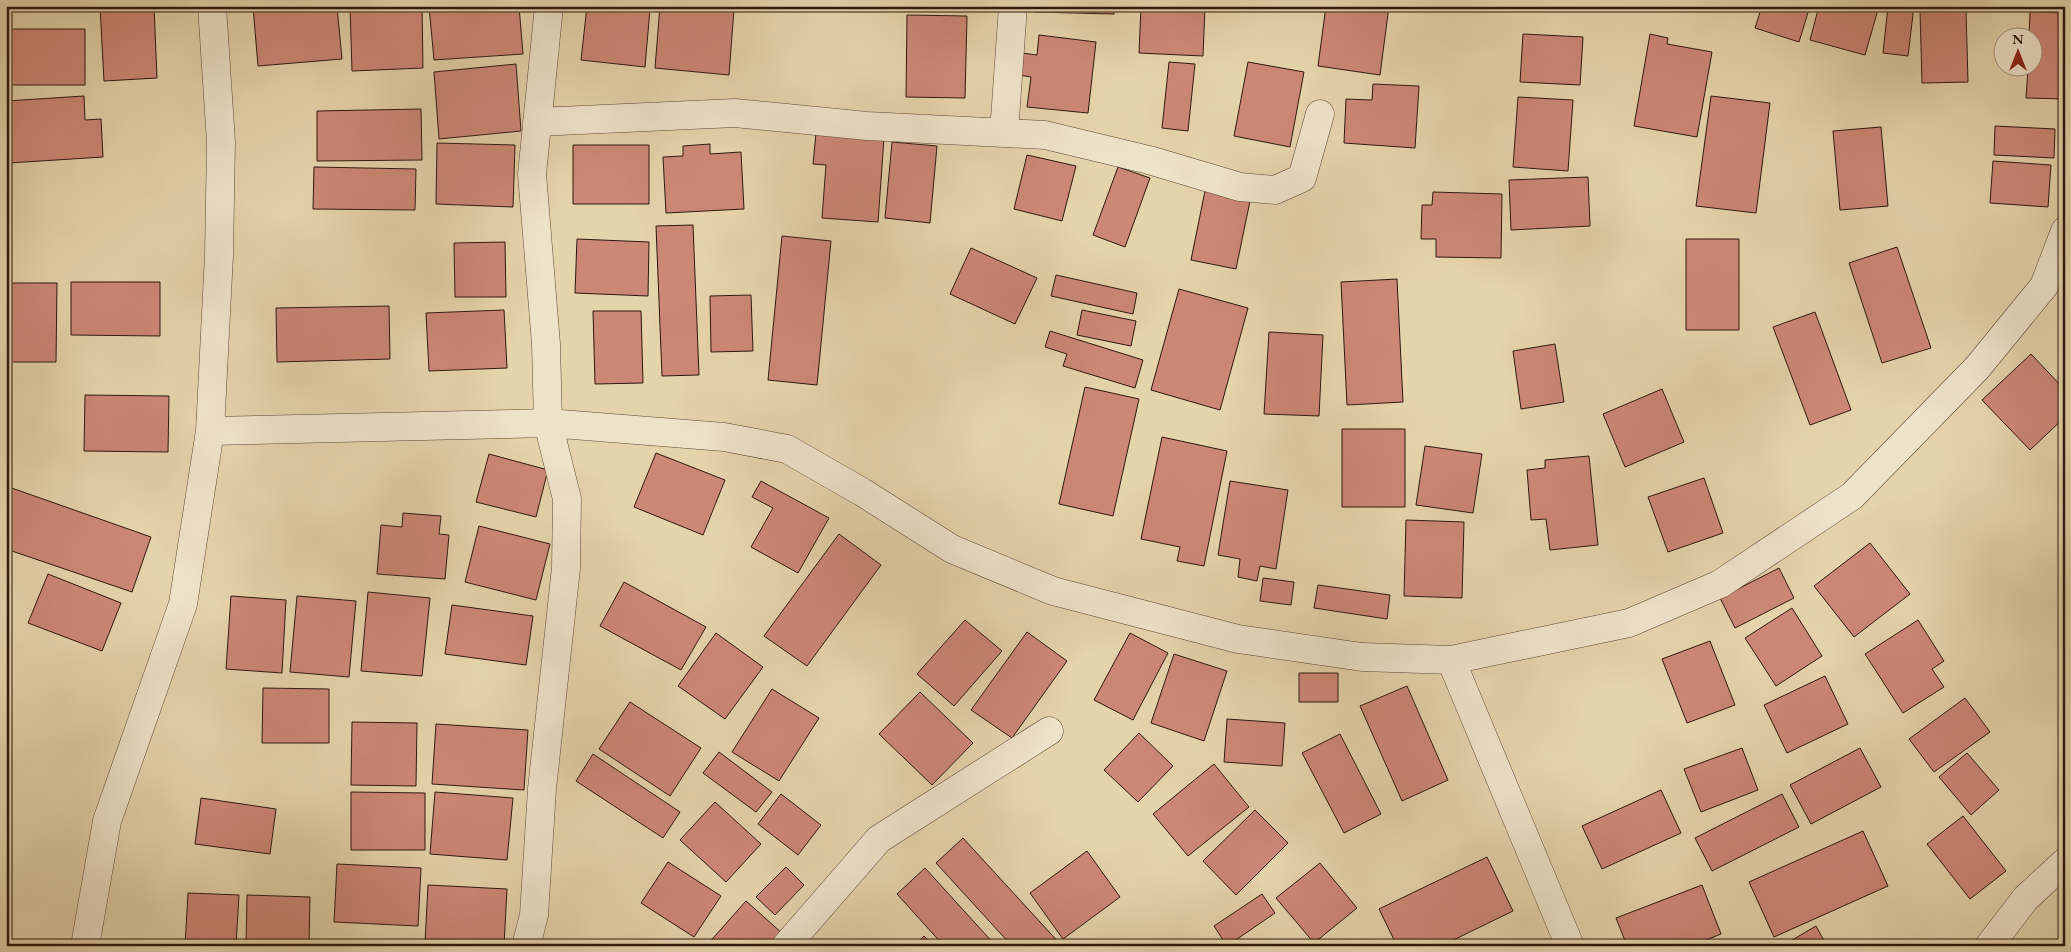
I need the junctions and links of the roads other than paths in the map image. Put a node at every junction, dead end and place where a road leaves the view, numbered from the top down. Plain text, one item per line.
1 (212, 6) edge
2 (549, 6) edge
3 (1013, 6) edge
4 (1320, 114) dead end
5 (537, 122) junction
6 (1004, 133) junction
7 (2065, 231) edge
8 (548, 423) junction
9 (210, 430) junction
10 (1451, 660) junction
11 (1049, 731) dead end
12 (2065, 862) edge
13 (85, 946) edge
14 (526, 946) edge
15 (786, 946) edge
16 (1570, 946) edge
17 (1989, 946) edge

1 - 9 street
2 - 5 street
3 - 6 street
4 - 6 street
5 - 6 street
5 - 8 street
7 - 10 street
8 - 9 street
8 - 10 street
8 - 14 street
9 - 13 street
10 - 16 street
11 - 15 street
12 - 17 street

